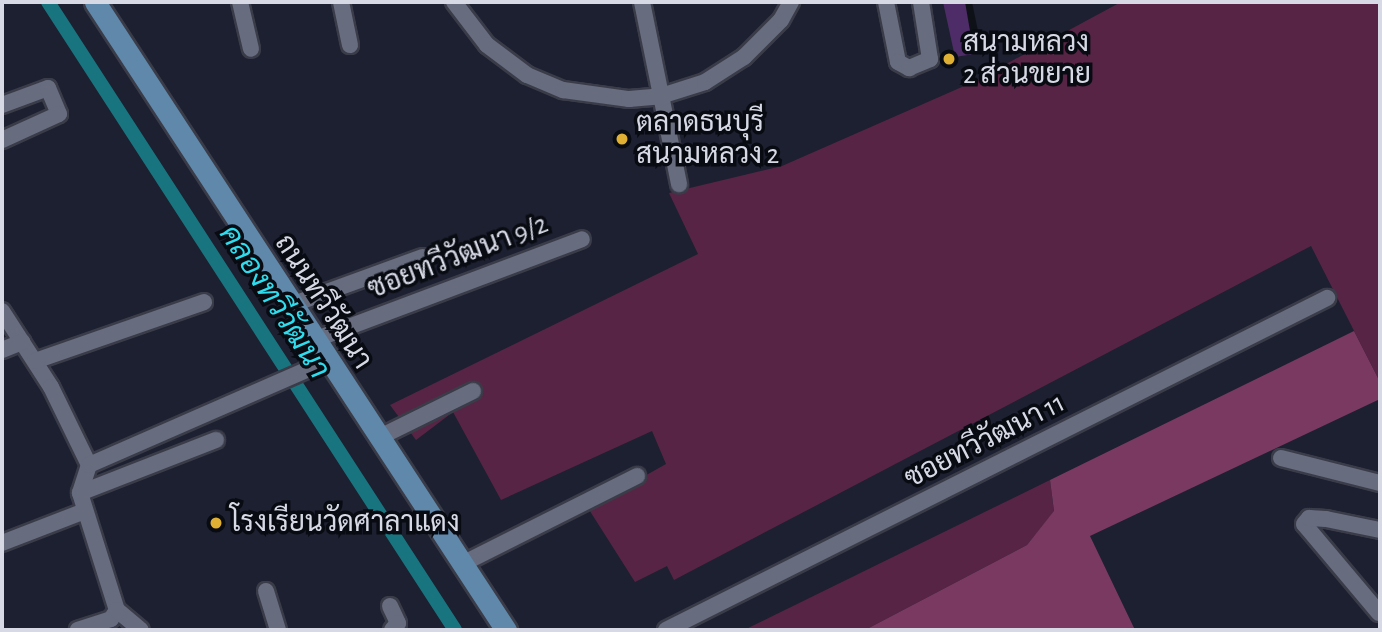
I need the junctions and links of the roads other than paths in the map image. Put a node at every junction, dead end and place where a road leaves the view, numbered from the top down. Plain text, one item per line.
1 (240, 2) edge
2 (341, 2) edge
3 (454, 2) edge
4 (642, 2) edge
5 (792, 2) edge
6 (886, 2) edge
7 (921, 2) edge
8 (101, 3) edge
9 (350, 45) dead end
10 (251, 49) dead end
11 (661, 96) junction
12 (2, 105) edge
13 (2, 140) edge
14 (679, 184) dead end
15 (582, 239) dead end
16 (423, 257) dead end
17 (1327, 298) dead end
18 (204, 302) dead end
19 (291, 304) junction
20 (2, 310) edge
21 (314, 340) junction
22 (22, 342) junction
23 (2, 350) edge
24 (35, 361) junction
25 (327, 361) junction
26 (473, 391) dead end
27 (378, 438) junction
28 (216, 440) dead end
29 (1281, 458) dead end
30 (89, 465) junction
31 (637, 476) dead end
32 (1380, 483) edge
33 (80, 493) junction
34 (85, 511) junction
35 (1380, 530) edge
36 (2, 542) edge
37 (462, 564) junction
38 (266, 591) dead end
39 (390, 606) dead end
40 (117, 610) junction
41 (1379, 613) edge
42 (78, 630) edge
43 (141, 630) edge
44 (278, 630) edge
45 (392, 630) edge
46 (506, 630) edge
47 (666, 630) edge

1 - 10 street
2 - 9 street
3 - 11 street
4 - 11 street
5 - 11 street
6 - 7 street
8 - 19 main road, ถนนทวีวัฒนา
11 - 14 street
12 - 13 street
15 - 21 street, ซอยทวีวัฒนา 9/2
16 - 19 street
17 - 47 street, ซอยทวีวัฒนา 11
18 - 24 street
19 - 21 main road, ถนนทวีวัฒนา
20 - 22 street
21 - 25 main road, ถนนทวีวัฒนา
22 - 23 street
22 - 24 street
24 - 30 street
25 - 27 main road, ถนนทวีวัฒนา
25 - 30 street
26 - 27 street
27 - 37 main road, ถนนทวีวัฒนา
28 - 33 street
29 - 32 street
30 - 33 street
31 - 37 street
33 - 34 street
34 - 36 street
34 - 40 street
35 - 41 street
37 - 46 main road, ถนนทวีวัฒนา
38 - 44 street
39 - 45 street
40 - 42 street
40 - 43 street

